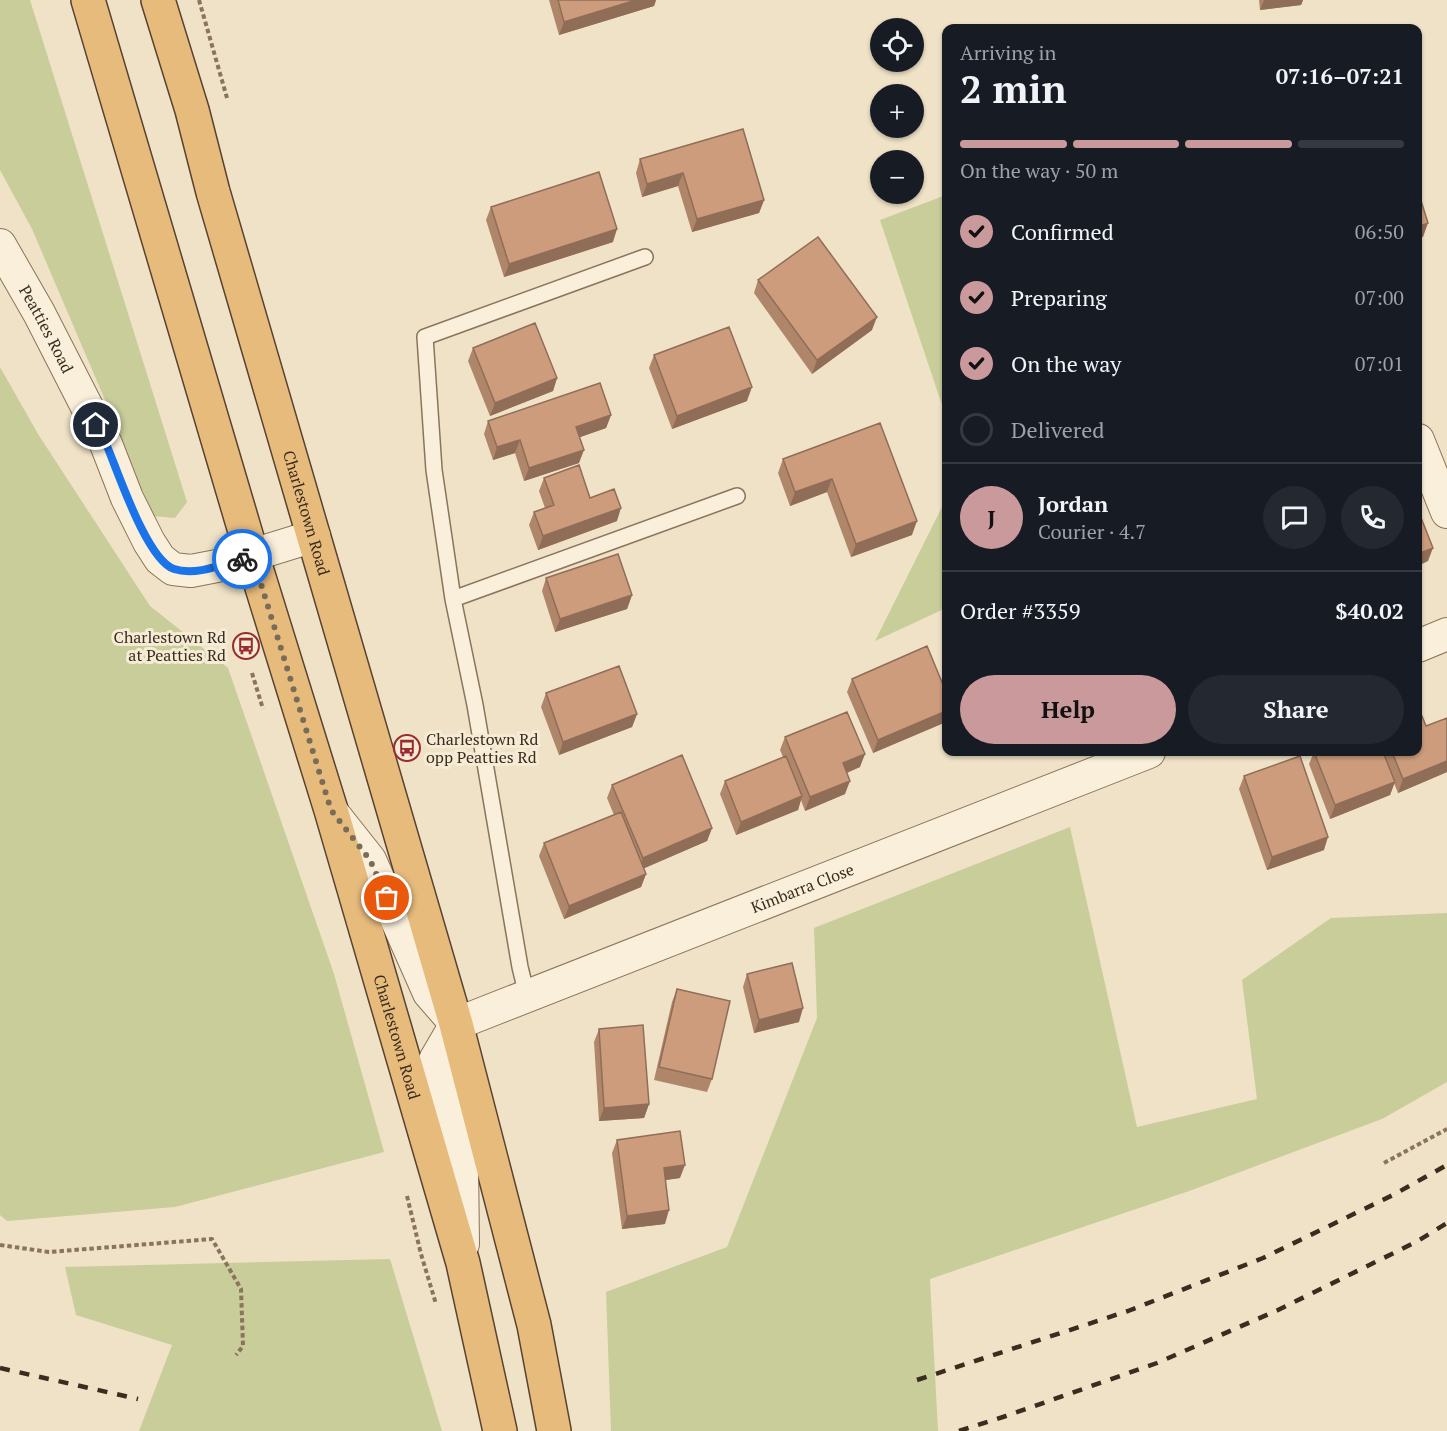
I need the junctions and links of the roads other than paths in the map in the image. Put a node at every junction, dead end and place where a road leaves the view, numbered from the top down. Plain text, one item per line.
1 (88, 0) edge
2 (158, 0) edge
3 (0, 245) edge
4 (645, 257) dead end
5 (1422, 450) edge
6 (737, 496) dead end
7 (1447, 512) edge
8 (314, 536) junction
9 (252, 555) junction
10 (453, 599) junction
11 (1447, 634) edge
12 (1422, 644) edge
13 (1139, 756) edge
14 (331, 810) junction
15 (527, 996) junction
16 (456, 1024) junction
17 (463, 1263) junction
18 (500, 1431) edge
19 (554, 1431) edge

1 - 9 highway, Charlestown Road
2 - 8 highway, Charlestown Road
3 - 9 street, Peatties Road
4 - 10 lane
5 - 7 street
6 - 10 lane
8 - 9 street, Peatties Road
8 - 16 highway, Charlestown Road
9 - 14 highway, Charlestown Road
10 - 15 lane
11 - 12 street
13 - 15 street, Kimbarra Close
14 - 16 street, Charlestown Road
14 - 17 highway, Charlestown Road
15 - 16 street, Kimbarra Close
16 - 17 street, Charlestown Road
16 - 19 highway, Charlestown Road
17 - 18 highway, Charlestown Road

